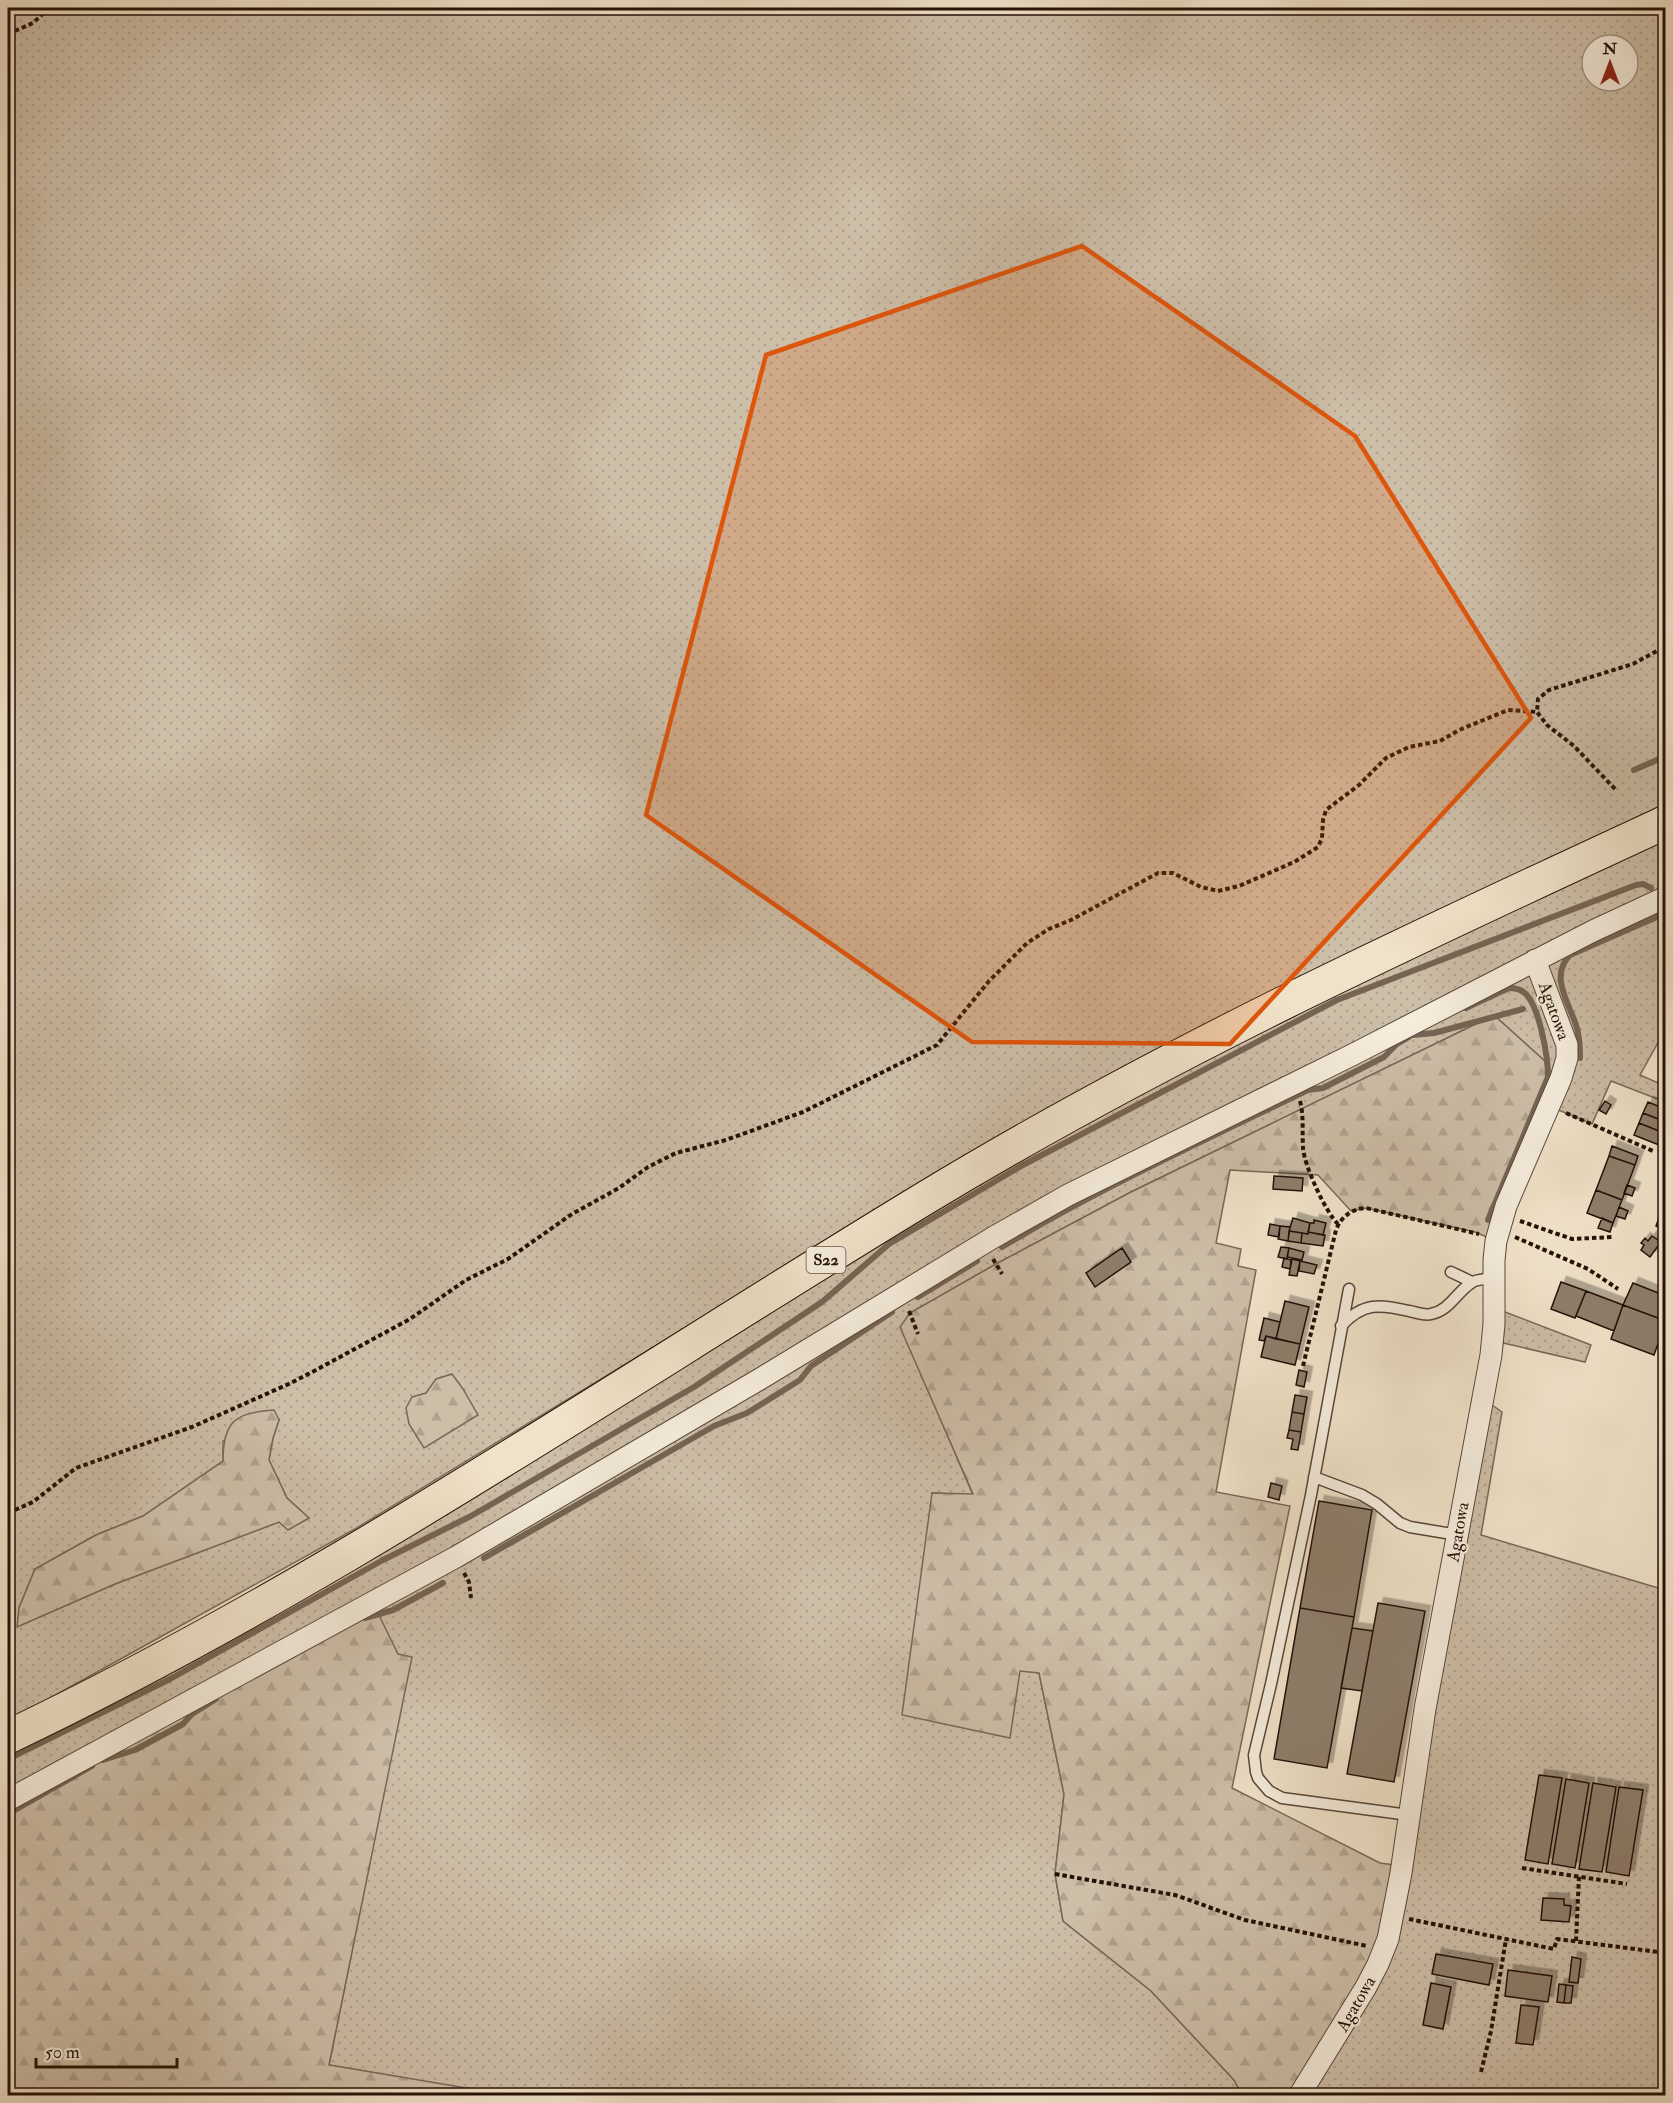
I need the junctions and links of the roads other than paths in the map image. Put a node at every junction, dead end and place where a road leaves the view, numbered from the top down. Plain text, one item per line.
1 (1665, 822) edge
2 (1665, 897) edge
3 (1535, 960) junction
4 (1450, 1272) dead end
5 (1493, 1278) junction
6 (1472, 1282) junction
7 (1348, 1289) dead end
8 (1341, 1326) junction
9 (1314, 1477) junction
10 (1458, 1535) junction
11 (8, 1737) edge
12 (8, 1800) edge
13 (1409, 1815) junction
14 (1299, 2096) edge

1 - 11 highway, S22
2 - 3 street
3 - 5 street, Agatowa
3 - 12 street
4 - 6 lane
5 - 6 lane
5 - 10 street, Agatowa
6 - 8 lane
7 - 8 lane
8 - 9 lane
9 - 10 lane
9 - 13 lane
10 - 13 street, Agatowa
13 - 14 street, Agatowa

